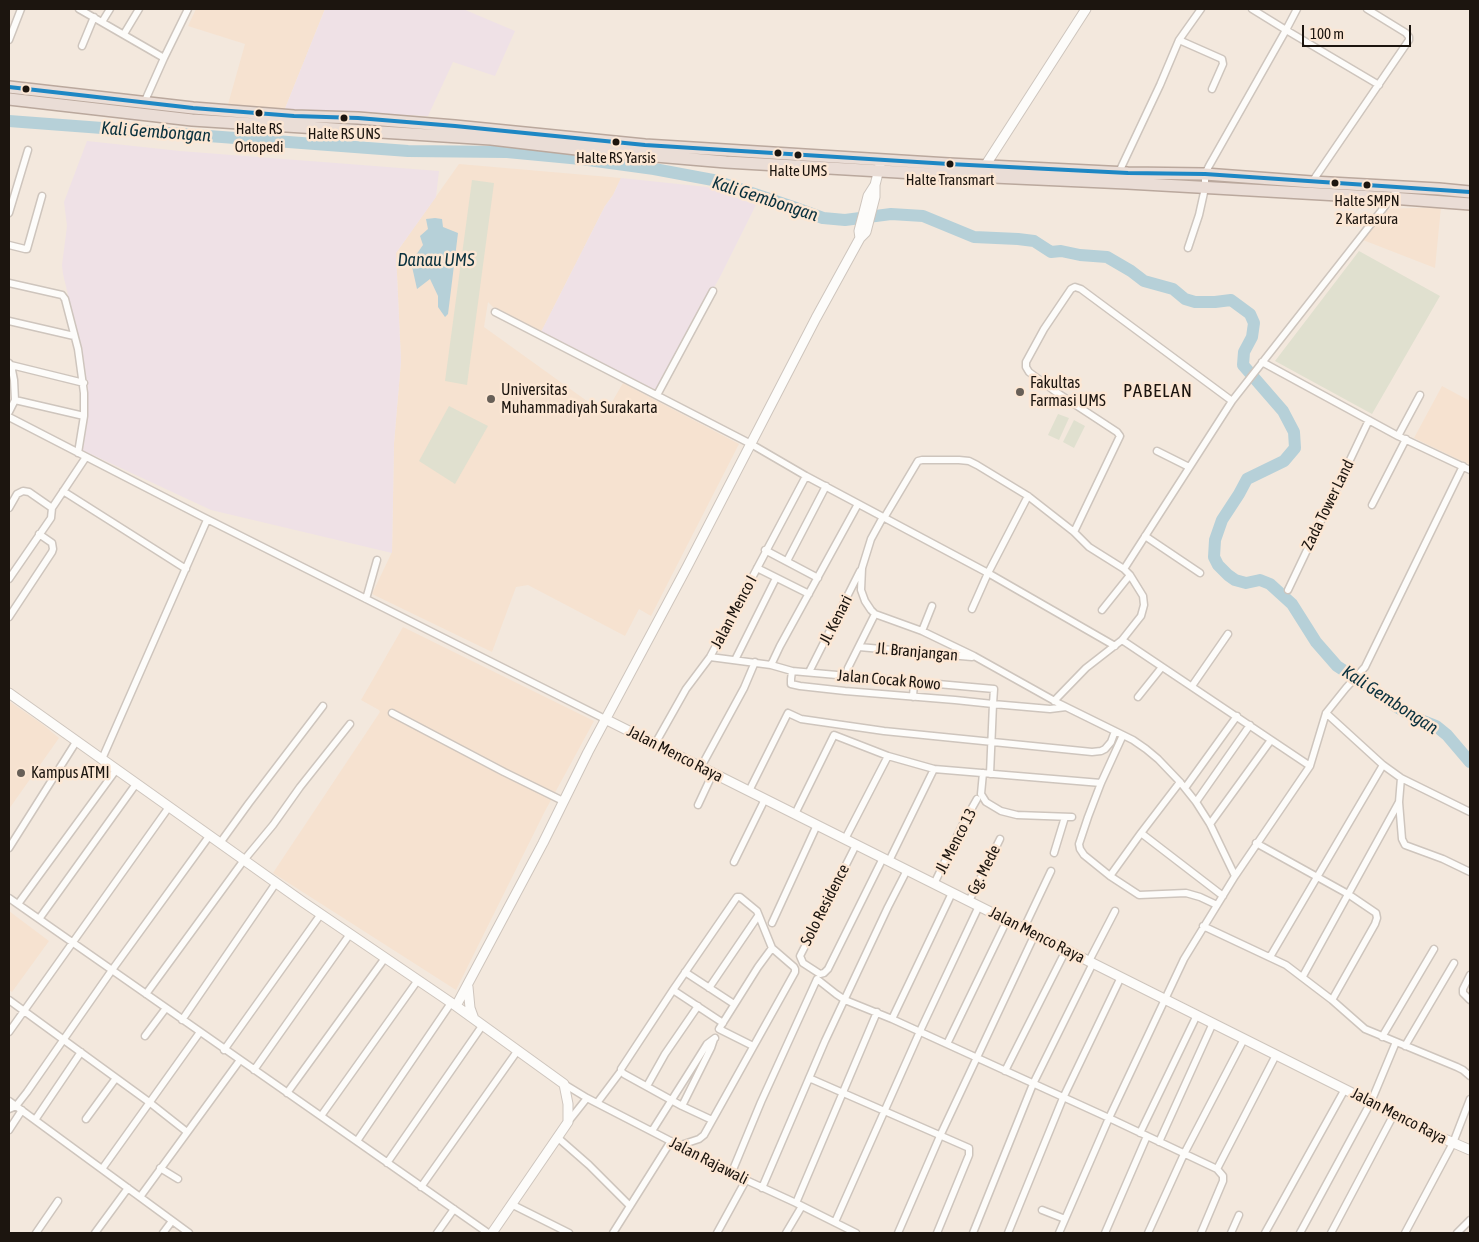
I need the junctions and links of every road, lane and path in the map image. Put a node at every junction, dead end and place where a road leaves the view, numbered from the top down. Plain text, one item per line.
1 (21, 9) edge
2 (79, 9) edge
3 (110, 9) edge
4 (139, 9) edge
5 (188, 9) edge
6 (1086, 9) edge
7 (1201, 9) edge
8 (1252, 9) edge
9 (1297, 9) edge
10 (1367, 9) edge
11 (94, 18) junction
12 (102, 22) junction
13 (1286, 30) junction
14 (124, 34) junction
15 (9, 40) edge
16 (1179, 40) junction
17 (82, 46) dead end
18 (164, 58) junction
19 (1379, 85) junction
20 (9, 87) edge
21 (1212, 89) dead end
22 (9, 98) edge
23 (143, 109) junction
24 (28, 150) dead end
25 (880, 165) junction
26 (985, 166) junction
27 (1205, 174) junction
28 (1125, 176) junction
29 (1312, 182) junction
30 (1400, 187) junction
31 (1205, 188) junction
32 (1470, 192) edge
33 (42, 196) dead end
34 (1390, 198) junction
35 (1470, 204) edge
36 (9, 213) edge
37 (9, 245) edge
38 (1188, 248) dead end
39 (9, 284) edge
40 (713, 291) dead end
41 (495, 312) dead end
42 (9, 321) edge
43 (74, 336) junction
44 (1262, 362) junction
45 (10, 364) edge
46 (84, 383) junction
47 (1420, 395) dead end
48 (657, 396) junction
49 (15, 400) junction
50 (1232, 401) junction
51 (9, 412) edge
52 (84, 416) junction
53 (9, 417) edge
54 (1370, 420) junction
55 (1398, 436) junction
56 (1406, 439) junction
57 (751, 444) junction
58 (1157, 451) dead end
59 (78, 453) junction
60 (86, 457) junction
61 (1463, 466) junction
62 (1189, 467) junction
63 (1470, 470) edge
64 (806, 476) junction
65 (826, 486) junction
66 (63, 491) junction
67 (1028, 496) junction
68 (858, 504) junction
69 (1372, 505) dead end
70 (9, 508) edge
71 (52, 508) junction
72 (883, 517) junction
73 (207, 520) junction
74 (1074, 532) junction
75 (39, 534) junction
76 (1145, 536) junction
77 (765, 550) junction
78 (377, 560) dead end
79 (787, 561) junction
80 (757, 568) junction
81 (862, 568) junction
82 (186, 569) junction
83 (1124, 569) junction
84 (988, 573) junction
85 (1200, 573) dead end
86 (1130, 575) junction
87 (9, 578) edge
88 (776, 578) junction
89 (818, 578) junction
90 (1288, 590) dead end
91 (809, 594) junction
92 (366, 599) junction
93 (932, 606) dead end
94 (972, 609) dead end
95 (1102, 610) dead end
96 (876, 614) junction
97 (9, 617) edge
98 (922, 631) junction
99 (1228, 634) dead end
100 (1122, 640) junction
101 (1115, 646) junction
102 (859, 647) junction
103 (710, 657) junction
104 (976, 657) junction
105 (735, 660) junction
106 (754, 662) junction
107 (772, 665) junction
108 (1162, 667) junction
109 (792, 670) junction
110 (809, 672) junction
111 (846, 676) junction
112 (914, 682) junction
113 (1192, 686) junction
114 (9, 693) edge
115 (913, 697) junction
116 (1138, 697) dead end
117 (1054, 701) junction
118 (993, 704) junction
119 (323, 706) dead end
120 (1066, 707) junction
121 (392, 713) dead end
122 (1326, 713) junction
123 (1237, 716) junction
124 (605, 719) junction
125 (350, 724) dead end
126 (1250, 725) junction
127 (1115, 731) junction
128 (1123, 735) junction
129 (1271, 740) junction
130 (992, 741) junction
131 (76, 742) junction
132 (655, 744) junction
133 (888, 756) junction
134 (102, 759) junction
135 (1383, 765) junction
136 (1310, 766) junction
137 (701, 767) junction
138 (934, 769) junction
139 (116, 770) junction
140 (713, 773) junction
141 (986, 773) junction
142 (1401, 778) junction
143 (1180, 782) junction
144 (1100, 783) junction
145 (136, 784) junction
146 (1185, 788) junction
147 (749, 791) junction
148 (765, 799) junction
149 (977, 799) dead end
150 (563, 801) junction
151 (1196, 802) junction
152 (1399, 802) junction
153 (698, 805) dead end
154 (169, 807) junction
155 (1470, 812) edge
156 (795, 814) junction
157 (1065, 816) junction
158 (1072, 817) dead end
159 (1210, 824) junction
160 (817, 825) junction
161 (1141, 833) junction
162 (210, 836) junction
163 (845, 839) junction
164 (1000, 839) dead end
165 (220, 843) junction
166 (1256, 843) junction
167 (856, 845) junction
168 (9, 848) edge
169 (1054, 853) dead end
170 (244, 860) junction
171 (886, 860) junction
172 (734, 862) dead end
173 (907, 870) junction
174 (1051, 871) dead end
175 (1470, 872) edge
176 (1110, 876) junction
177 (1235, 876) junction
178 (1317, 876) junction
179 (276, 883) junction
180 (934, 884) junction
181 (952, 893) junction
182 (1348, 894) junction
183 (1223, 896) junction
184 (9, 898) edge
185 (969, 901) junction
186 (18, 904) junction
187 (1217, 905) junction
188 (979, 906) junction
189 (1115, 911) dead end
190 (321, 914) junction
191 (758, 916) junction
192 (39, 919) junction
193 (1007, 920) junction
194 (772, 922) dead end
195 (1203, 926) junction
196 (1024, 928) junction
197 (350, 934) junction
198 (1035, 934) junction
199 (72, 942) junction
200 (772, 948) junction
201 (1434, 949) dead end
202 (1066, 950) junction
203 (1270, 956) junction
204 (385, 958) junction
205 (1091, 962) junction
206 (1454, 963) dead end
207 (112, 970) junction
208 (685, 972) junction
209 (1470, 975) edge
210 (1303, 976) junction
211 (1121, 977) junction
212 (418, 980) junction
213 (468, 985) junction
214 (709, 988) junction
215 (673, 990) junction
216 (146, 994) junction
217 (9, 1000) edge
218 (845, 1000) junction
219 (1166, 1000) junction
220 (1332, 1000) junction
221 (1470, 1000) edge
222 (454, 1004) junction
223 (734, 1004) junction
224 (698, 1006) junction
225 (166, 1008) junction
226 (24, 1011) junction
227 (877, 1012) junction
228 (1197, 1015) junction
229 (892, 1019) junction
230 (182, 1020) junction
231 (474, 1020) junction
232 (723, 1023) junction
233 (1213, 1023) junction
234 (482, 1026) junction
235 (719, 1030) junction
236 (9, 1032) edge
237 (200, 1032) junction
238 (920, 1032) junction
239 (145, 1036) dead end
240 (1382, 1037) junction
241 (715, 1038) junction
242 (1244, 1038) junction
243 (63, 1039) junction
244 (1396, 1042) junction
245 (947, 1044) junction
246 (753, 1046) junction
247 (1405, 1046) junction
248 (224, 1050) junction
249 (518, 1050) junction
250 (81, 1052) junction
251 (1276, 1054) junction
252 (978, 1059) junction
253 (240, 1060) junction
254 (254, 1070) junction
255 (621, 1071) junction
256 (1005, 1071) junction
257 (1470, 1076) edge
258 (116, 1078) junction
259 (809, 1078) junction
260 (564, 1084) junction
261 (1033, 1084) junction
262 (646, 1086) junction
263 (1345, 1089) junction
264 (287, 1093) junction
265 (843, 1093) junction
266 (587, 1098) junction
267 (1063, 1098) junction
268 (671, 1099) junction
269 (1470, 1099) edge
270 (9, 1101) edge
271 (149, 1102) junction
272 (1371, 1102) junction
273 (597, 1103) junction
274 (682, 1106) junction
275 (19, 1108) junction
276 (9, 1109) edge
277 (884, 1111) junction
278 (1394, 1114) junction
279 (321, 1116) junction
280 (1109, 1118) junction
281 (86, 1119) dead end
282 (35, 1120) junction
283 (712, 1120) junction
284 (568, 1122) junction
285 (9, 1130) edge
286 (652, 1131) junction
287 (187, 1132) junction
288 (1144, 1134) junction
289 (940, 1136) junction
290 (557, 1137) junction
291 (357, 1141) junction
292 (671, 1141) junction
293 (1159, 1142) junction
294 (1453, 1143) junction
295 (681, 1145) junction
296 (1470, 1150) edge
297 (1184, 1154) junction
298 (388, 1163) junction
299 (160, 1168) junction
300 (102, 1169) junction
301 (1217, 1169) junction
302 (732, 1172) junction
303 (178, 1179) dead end
304 (746, 1180) junction
305 (422, 1187) junction
306 (128, 1188) junction
307 (762, 1188) junction
308 (140, 1197) junction
309 (58, 1201) dead end
310 (512, 1204) junction
311 (799, 1204) junction
312 (630, 1206) junction
313 (454, 1209) junction
314 (1042, 1210) dead end
315 (1239, 1215) dead end
316 (1065, 1219) junction
317 (1470, 1220) edge
318 (172, 1221) junction
319 (835, 1222) junction
320 (36, 1233) edge
321 (95, 1233) edge
322 (163, 1233) edge
323 (189, 1233) edge
324 (437, 1233) edge
325 (490, 1233) edge
326 (569, 1233) edge
327 (613, 1233) edge
328 (718, 1233) edge
329 (786, 1233) edge
330 (856, 1233) edge
331 (898, 1233) edge
332 (937, 1233) edge
333 (973, 1233) edge
334 (1008, 1233) edge
335 (1059, 1233) edge
336 (1105, 1233) edge
337 (1148, 1233) edge
338 (1201, 1233) edge
339 (1231, 1233) edge
340 (1265, 1233) edge
341 (1300, 1233) edge
342 (1331, 1233) edge
343 (1405, 1233) edge
344 (1457, 1233) edge

1 - 15 street
2 - 11 street
3 - 12 street
4 - 14 street
5 - 18 street
6 - 26 street
7 - 16 street
8 - 13 street
9 - 13 street
10 - 19 street
11 - 12 street
11 - 17 street
12 - 14 street
13 - 19 street
13 - 27 street
14 - 18 street
16 - 21 street
16 - 28 street
18 - 23 street
19 - 29 street
20 - 23 highway
22 - 23 highway
23 - 25 highway
24 - 36 street
25 - 26 highway
25 - 28 highway
25 - 57 street
26 - 28 highway
27 - 28 highway
27 - 29 highway
27 - 31 street
28 - 31 highway
29 - 30 highway
30 - 32 highway
30 - 34 street
31 - 34 highway
31 - 38 street
33 - 37 street
34 - 35 highway
34 - 44 street
39 - 43 street
40 - 48 street
41 - 48 street
42 - 43 street
43 - 46 street
44 - 50 street
44 - 54 street
45 - 46 street
45 - 49 street
46 - 52 street
47 - 55 street
48 - 57 street
49 - 51 street
49 - 52 street
50 - 62 street
50 - 74 street
52 - 59 street
53 - 59 street
54 - 55 street
54 - 90 street, Zada Tower Land
55 - 56 street
56 - 61 street
56 - 69 street
57 - 64 street
57 - 124 street
58 - 62 street
59 - 60 street
60 - 66 street
60 - 73 street
61 - 63 street
61 - 122 street
62 - 76 street
64 - 65 street
64 - 77 street, Jalan Menco I
65 - 68 street
65 - 79 street
66 - 71 street
66 - 82 street
67 - 72 street
67 - 74 street
67 - 84 street
68 - 72 street
68 - 89 street
70 - 71 street
71 - 75 street
72 - 81 street
72 - 84 street
73 - 82 street
73 - 92 street
74 - 83 street
75 - 87 street
75 - 97 street
76 - 83 street
76 - 85 street
77 - 79 street
77 - 80 street, Jalan Menco I
78 - 92 street
79 - 89 street
80 - 88 street
80 - 103 street, Jalan Menco I
81 - 96 street
81 - 110 street, Jl. Kenari
82 - 134 street
83 - 86 street
84 - 94 street
84 - 101 street
86 - 95 street
86 - 100 street
88 - 91 street
88 - 105 street
89 - 91 street
91 - 107 street
92 - 124 street
93 - 98 street
96 - 98 street
96 - 102 street
98 - 104 street
99 - 113 street
100 - 101 street
100 - 108 street
101 - 117 street
102 - 104 street, Jl. Branjangan
102 - 111 street
103 - 105 street, Jalan Cocak Rowo
103 - 132 street, Jalan Menco I
104 - 117 street
105 - 106 street, Jalan Cocak Rowo
106 - 107 street, Jalan Cocak Rowo
106 - 137 street
107 - 109 street, Jalan Cocak Rowo
108 - 113 street
108 - 116 street
109 - 110 street, Jalan Cocak Rowo
109 - 115 street
110 - 111 street, Jalan Cocak Rowo
111 - 112 street, Jalan Cocak Rowo
112 - 115 street
112 - 118 street, Jalan Cocak Rowo
113 - 123 street
114 - 131 street
115 - 118 street
117 - 120 street
118 - 120 street
118 - 130 street
119 - 165 street
120 - 127 street
121 - 150 street
122 - 135 street
122 - 136 street
123 - 126 street
123 - 146 street
124 - 132 street, Jalan Menco Raya
124 - 150 street
125 - 170 street
126 - 129 street
126 - 151 street
127 - 128 street
127 - 130 street
128 - 143 street
128 - 144 street
129 - 136 street
129 - 159 street
130 - 141 street
130 - 147 street
131 - 134 street
131 - 168 street
132 - 137 street, Jalan Menco Raya
133 - 138 street
133 - 156 street
133 - 163 street
134 - 139 street
135 - 142 street
135 - 178 street
136 - 166 street
137 - 140 street, Jalan Menco Raya
138 - 141 street
138 - 171 street
139 - 145 street
139 - 186 street
140 - 147 street, Jalan Menco Raya
140 - 153 street
141 - 144 street
141 - 157 street
142 - 152 street
142 - 155 street
143 - 146 street
143 - 161 street
144 - 176 street
145 - 154 street
145 - 192 street
146 - 151 street
147 - 148 street, Jalan Menco Raya
148 - 156 street, Jalan Menco Raya
148 - 172 street
149 - 180 street, Jl. Menco 13
150 - 213 street
151 - 159 street
152 - 175 street
152 - 182 street
154 - 162 street
154 - 199 street
156 - 160 street, Jalan Menco Raya
157 - 158 street
157 - 169 street
159 - 177 street
160 - 163 street, Jalan Menco Raya
160 - 194 street
161 - 176 street
161 - 183 street
162 - 165 street
162 - 207 street
163 - 167 street, Jalan Menco Raya
164 - 185 street, Gg. Mede
165 - 170 street
166 - 177 street
166 - 178 street
167 - 171 street, Jalan Menco Raya
167 - 171 street, Solo Residence
170 - 179 street
170 - 216 street
171 - 173 street, Jalan Menco Raya
173 - 180 street, Jalan Menco Raya
173 - 218 street
174 - 196 street
176 - 187 street
177 - 183 street
178 - 182 street
178 - 203 street
179 - 190 street
179 - 230 street
180 - 181 street, Jalan Menco Raya
181 - 185 street, Jalan Menco Raya
181 - 229 street
182 - 210 street
182 - 220 street
183 - 187 street
184 - 186 street
185 - 188 street, Jalan Menco Raya
186 - 192 street
187 - 195 street
188 - 193 street, Jalan Menco Raya
188 - 238 street
189 - 205 street
190 - 197 street
190 - 248 street
191 - 200 street
191 - 208 street
191 - 214 street
192 - 199 street
193 - 196 street, Jalan Menco Raya
193 - 245 street
195 - 203 street
195 - 219 street
196 - 198 street, Jalan Menco Raya
197 - 204 street
197 - 254 street
198 - 202 street, Jalan Menco Raya
198 - 252 street
199 - 207 street
199 - 226 street
200 - 223 street
200 - 246 street
201 - 240 street
202 - 205 street, Jalan Menco Raya
202 - 256 street
203 - 210 street
204 - 212 street
204 - 264 street
205 - 211 street, Jalan Menco Raya
205 - 261 street
206 - 247 street
207 - 216 street
207 - 243 street
208 - 214 street
208 - 215 street
209 - 221 street
210 - 220 street
211 - 219 street, Jalan Menco Raya
211 - 267 street
212 - 222 street
212 - 279 street
213 - 222 street
213 - 231 street
214 - 223 street
215 - 224 street
215 - 255 street
216 - 225 street
217 - 226 street
218 - 227 street
218 - 259 street
218 - 302 street
219 - 228 street, Jalan Menco Raya
219 - 280 street
220 - 240 street
222 - 231 street
222 - 291 street
223 - 232 street
224 - 232 street
224 - 262 street
225 - 230 street
225 - 239 street
226 - 236 street
226 - 243 street
227 - 229 street
227 - 265 street
228 - 233 street, Jalan Menco Raya
228 - 288 street
229 - 238 street
230 - 237 street
231 - 234 street
232 - 235 street
233 - 242 street, Jalan Menco Raya
233 - 293 street
234 - 249 street
234 - 298 street
235 - 241 street
235 - 246 street
237 - 248 street
237 - 271 street
238 - 245 street
238 - 277 street
240 - 244 street
241 - 268 street
241 - 274 street
242 - 251 street, Jalan Menco Raya
242 - 297 street
243 - 250 street
243 - 275 street
244 - 247 street
244 - 272 street
245 - 252 street
246 - 283 street
247 - 257 street
248 - 253 street
249 - 260 street
249 - 305 street
250 - 258 street
250 - 282 street
251 - 263 street, Jalan Menco Raya
251 - 301 street
252 - 256 street
252 - 289 street
253 - 254 street
253 - 287 street
254 - 264 street
255 - 262 street
255 - 273 street
256 - 261 street
258 - 271 street
258 - 281 street
259 - 265 street
259 - 307 street
260 - 266 street, Jalan Rajawali
260 - 284 street
261 - 267 street
261 - 333 street
262 - 268 street
263 - 272 street, Jalan Menco Raya
263 - 340 street
264 - 279 street
265 - 277 street
265 - 311 street
266 - 273 street, Jalan Rajawali
266 - 284 street
267 - 280 street
267 - 334 street
268 - 274 street
268 - 286 street
269 - 294 street
270 - 275 street
271 - 287 street
271 - 300 street
272 - 278 street, Jalan Menco Raya
272 - 341 street
273 - 286 street, Jalan Rajawali
274 - 283 street
275 - 276 street
275 - 282 street
275 - 285 street
277 - 289 street
277 - 319 street
278 - 294 street, Jalan Menco Raya
278 - 342 street
279 - 291 street
280 - 288 street
280 - 316 street
282 - 300 street
283 - 295 street
284 - 290 street
286 - 292 street, Jalan Rajawali
287 - 299 street
288 - 293 street
288 - 336 street
289 - 331 street
289 - 332 street
290 - 310 street
290 - 312 street
291 - 298 street
292 - 295 street, Jalan Rajawali
292 - 312 street
293 - 297 street
294 - 296 street, Jalan Menco Raya
294 - 343 street
295 - 302 street, Jalan Rajawali
297 - 301 street
297 - 337 street
298 - 305 street
299 - 303 street
299 - 308 street
300 - 306 street
301 - 338 street
302 - 304 street, Jalan Rajawali
304 - 307 street, Jalan Rajawali
304 - 328 street
305 - 313 street
306 - 308 street
306 - 321 street
307 - 311 street, Jalan Rajawali
308 - 318 street
309 - 320 street
310 - 325 street
310 - 326 street
311 - 319 street, Jalan Rajawali
311 - 329 street
312 - 327 street
313 - 324 street
313 - 325 street
314 - 316 street
315 - 339 street
316 - 335 street
317 - 344 street
318 - 322 street
318 - 323 street
319 - 330 street, Jalan Rajawali

